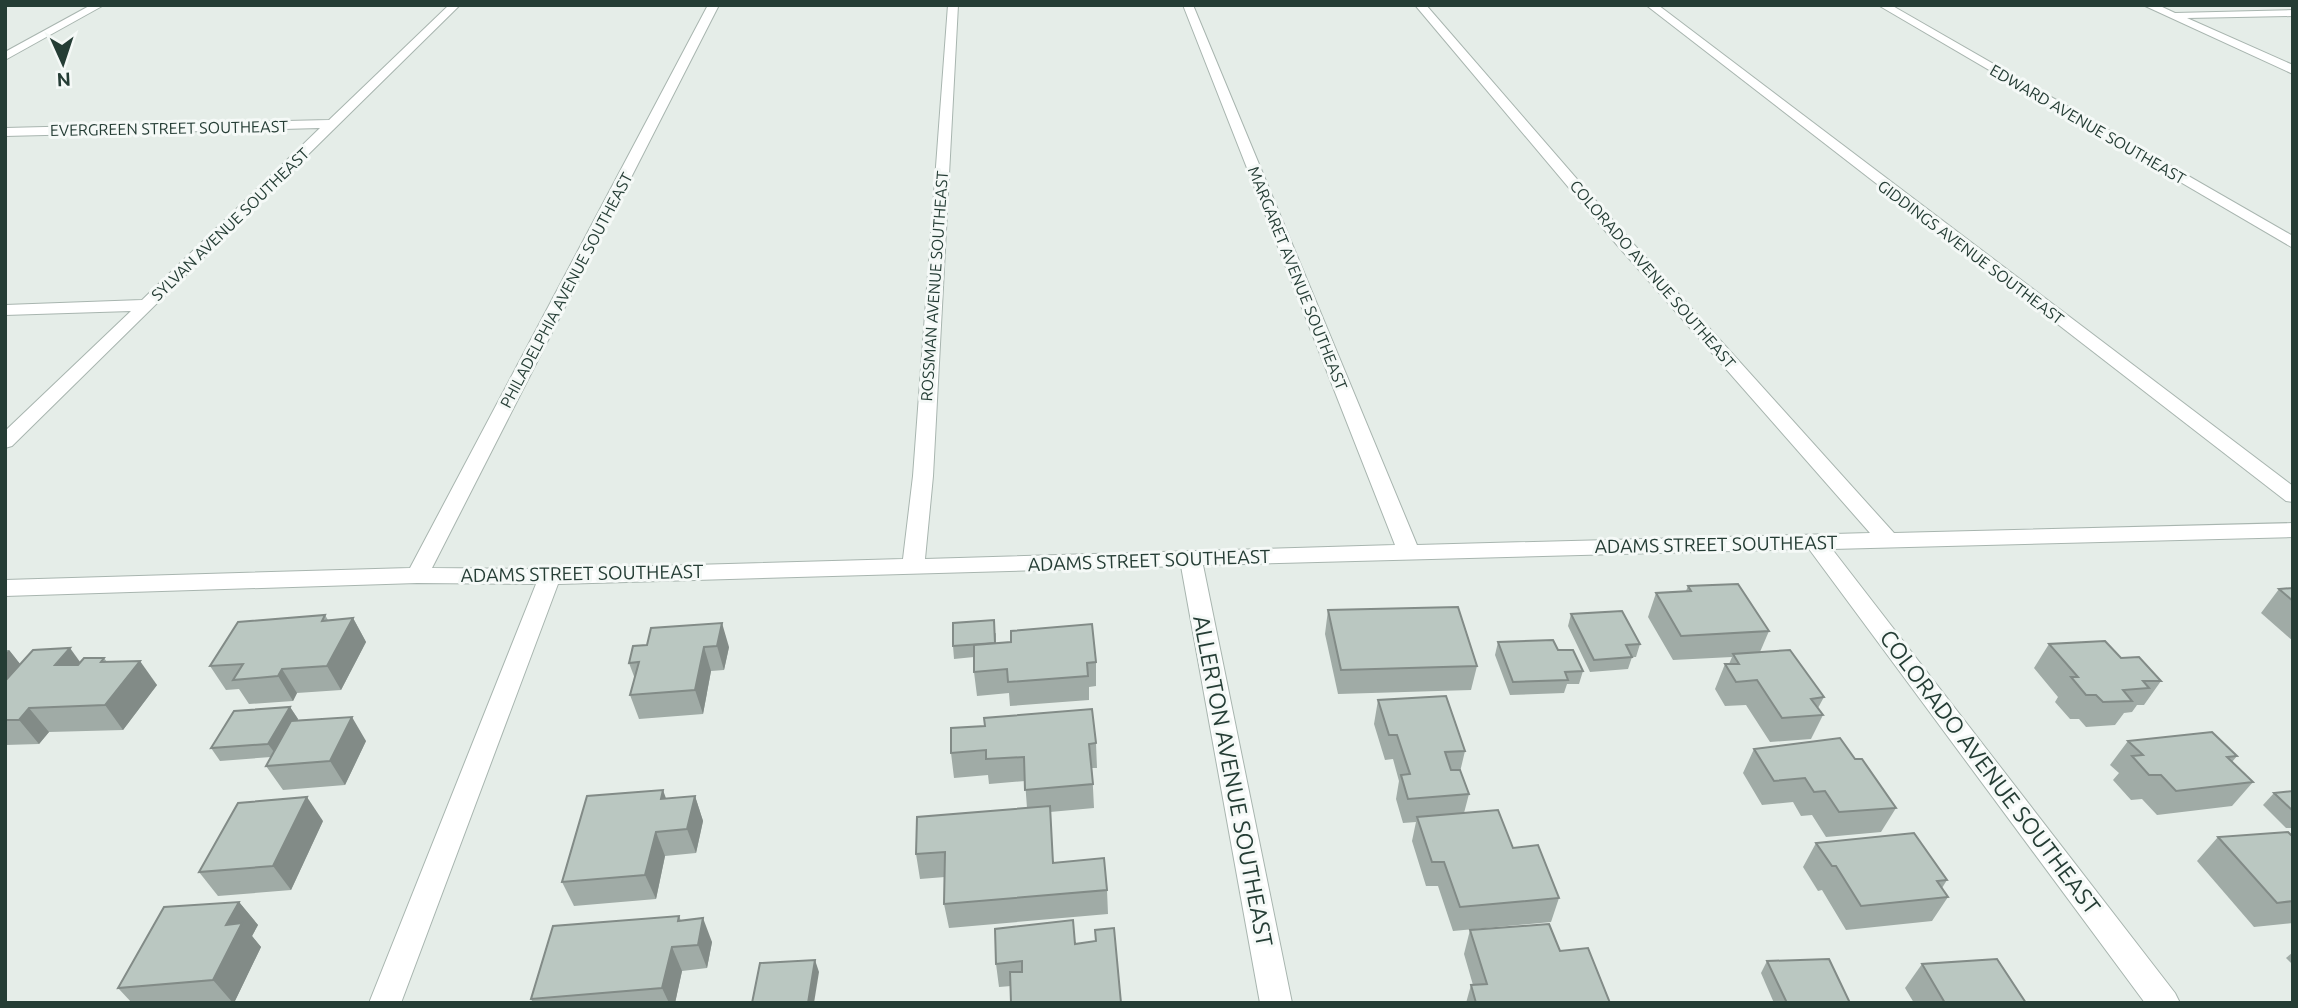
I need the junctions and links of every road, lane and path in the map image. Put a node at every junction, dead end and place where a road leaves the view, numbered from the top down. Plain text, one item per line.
1 (99, 5) edge
2 (455, 5) edge
3 (714, 5) edge
4 (953, 5) edge
5 (1188, 5) edge
6 (1420, 5) edge
7 (1651, 5) edge
8 (1883, 5) edge
9 (2148, 5) edge
10 (2293, 13) edge
11 (2172, 16) junction
12 (5, 57) edge
13 (2293, 71) edge
14 (334, 124) junction
15 (5, 132) edge
16 (2293, 243) edge
17 (145, 306) junction
18 (5, 310) edge
19 (5, 443) edge
20 (2293, 496) edge
21 (2293, 530) edge
22 (1888, 540) junction
23 (1815, 542) junction
24 (1409, 552) junction
25 (1191, 559) junction
26 (913, 568) junction
27 (417, 575) junction
28 (550, 577) junction
29 (5, 588) edge
30 (385, 1003) edge
31 (1276, 1003) edge
32 (2164, 1003) edge

1 - 12 street
2 - 14 street, SYLVAN AVENUE SOUTHEAST
3 - 27 street, PHILADELPHIA AVENUE SOUTHEAST
4 - 26 street, ROSSMAN AVENUE SOUTHEAST
5 - 24 street, MARGARET AVENUE SOUTHEAST
6 - 22 street, COLORADO AVENUE SOUTHEAST
7 - 20 street, GIDDINGS AVENUE SOUTHEAST
8 - 16 street, EDWARD AVENUE SOUTHEAST
9 - 11 street
10 - 11 street
11 - 13 street
14 - 15 street, EVERGREEN STREET SOUTHEAST
14 - 17 street, SYLVAN AVENUE SOUTHEAST
17 - 18 street
17 - 19 street, SYLVAN AVENUE SOUTHEAST
21 - 22 street, ADAMS STREET SOUTHEAST
22 - 23 street, ADAMS STREET SOUTHEAST
23 - 24 street, ADAMS STREET SOUTHEAST
23 - 32 street, COLORADO AVENUE SOUTHEAST
24 - 25 street, ADAMS STREET SOUTHEAST
25 - 26 street, ADAMS STREET SOUTHEAST
25 - 31 street, ALLERTON AVENUE SOUTHEAST
26 - 28 street, ADAMS STREET SOUTHEAST
27 - 28 street, ADAMS STREET SOUTHEAST
27 - 29 street, ADAMS STREET SOUTHEAST
28 - 30 street

